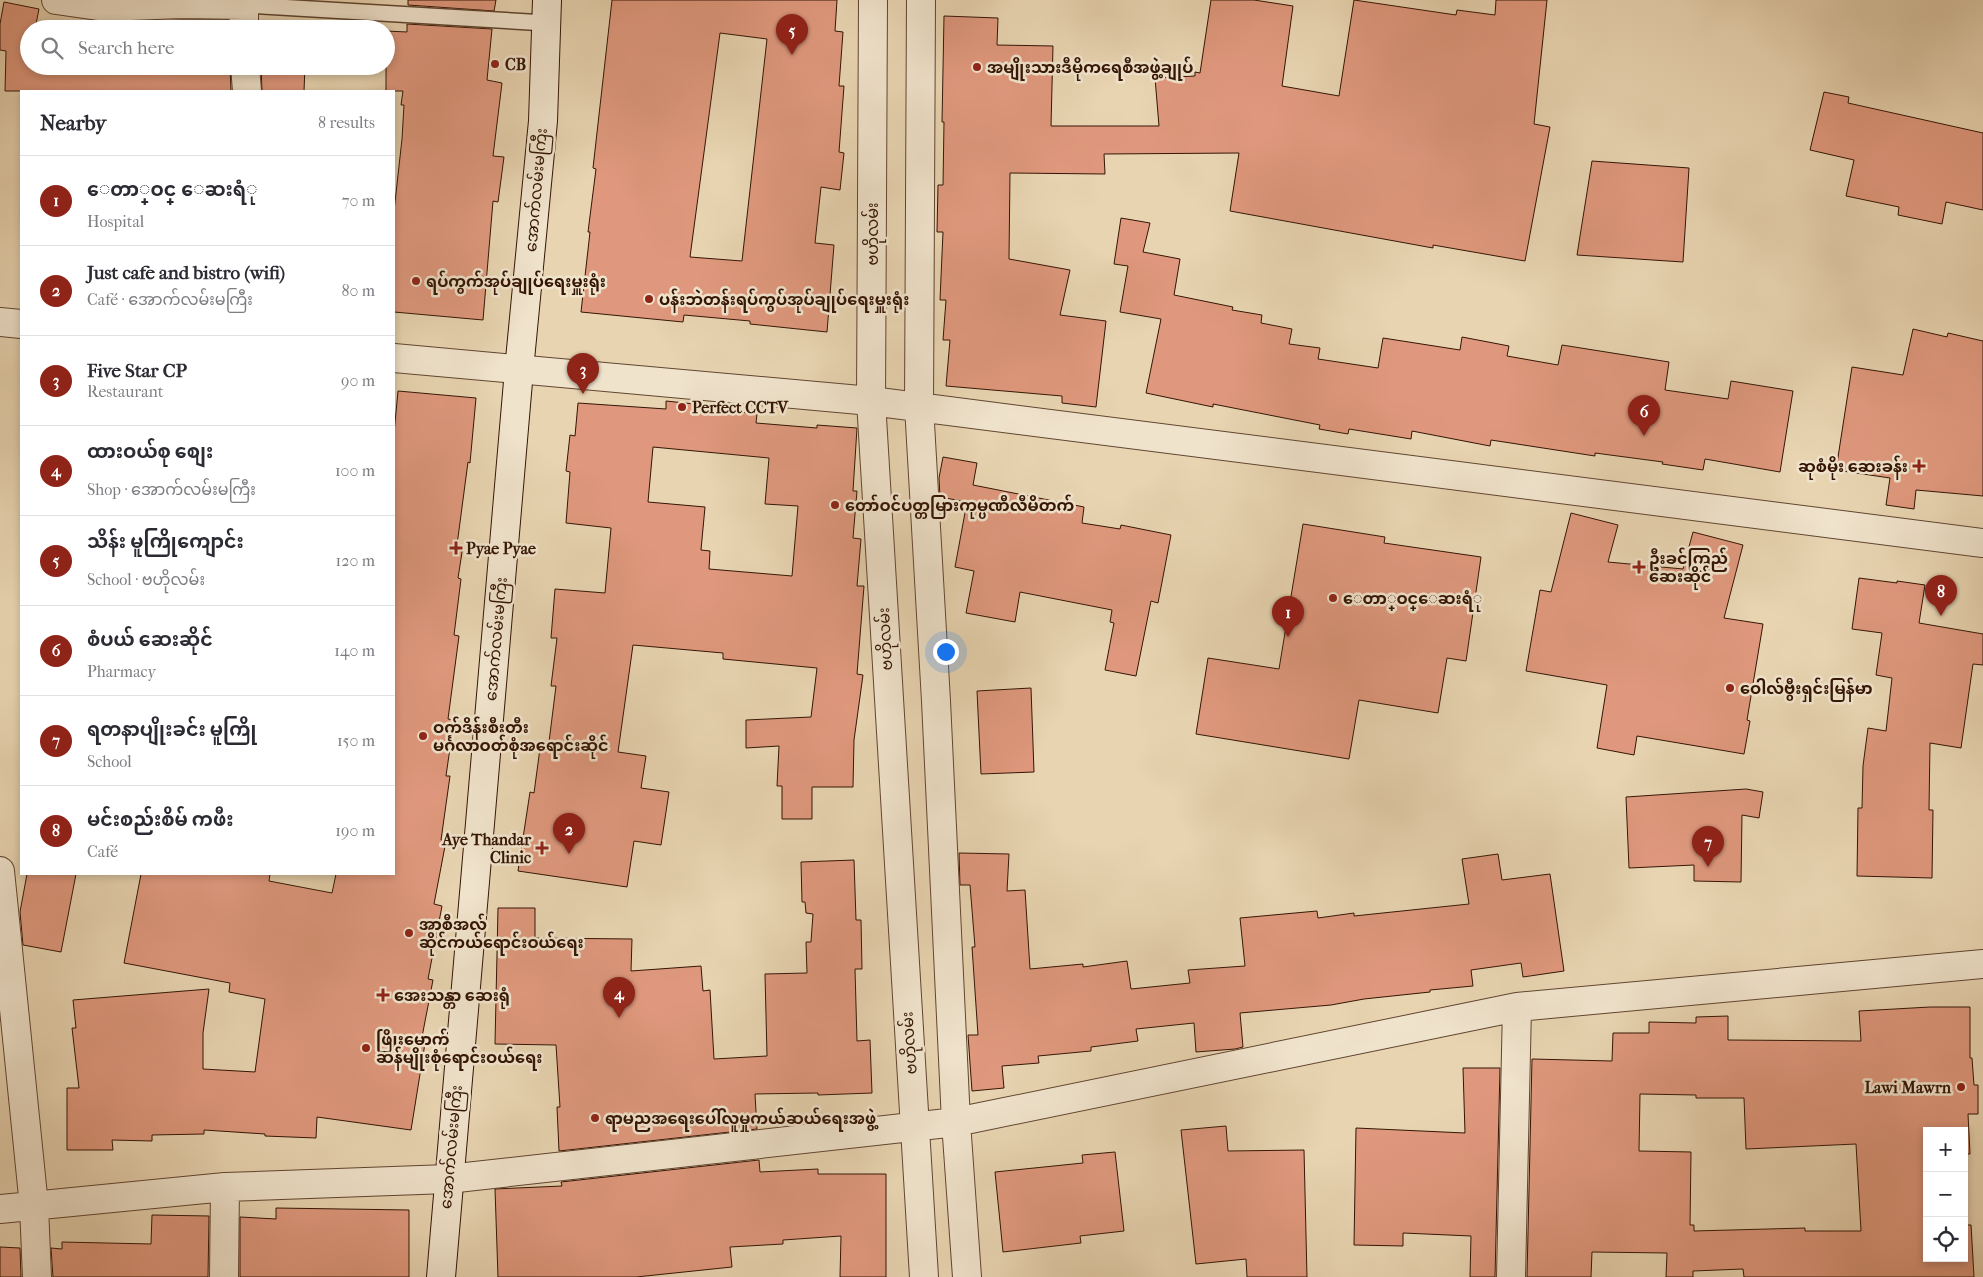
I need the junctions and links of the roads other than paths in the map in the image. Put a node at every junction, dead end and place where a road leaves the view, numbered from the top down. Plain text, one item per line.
1 (56, 0) edge
2 (873, 0) edge
3 (921, 0) edge
4 (244, 11) edge
5 (547, 11) edge
6 (246, 75) edge
7 (247, 90) edge
8 (0, 322) edge
9 (20, 324) edge
10 (395, 358) edge
11 (519, 370) junction
12 (871, 400) junction
13 (919, 406) junction
14 (1983, 543) edge
15 (0, 871) edge
16 (1983, 964) edge
17 (1517, 1007) junction
18 (956, 1122) junction
19 (916, 1126) junction
20 (448, 1179) junction
21 (225, 1187) junction
22 (34, 1206) junction
23 (0, 1209) edge
24 (37, 1277) edge
25 (224, 1277) edge
26 (440, 1277) edge
27 (924, 1277) edge
28 (967, 1277) edge
29 (1511, 1277) edge

1 - 4 street
2 - 12 street, ဗဟိုလမ်း
3 - 13 street
4 - 5 lane
5 - 11 street, အောက်လမ်းမကြီး
6 - 7 street
8 - 9 street
10 - 11 street
11 - 12 street
11 - 20 street, အောက်လမ်းမကြီး
12 - 13 street
12 - 19 street, ဗဟိုလမ်း
13 - 14 street
13 - 18 street
15 - 22 street
16 - 17 street
17 - 18 street
17 - 29 street
18 - 19 street
18 - 28 street
19 - 20 street
19 - 27 street, ဗဟိုလမ်း
20 - 21 street
20 - 26 street, အောက်လမ်းမကြီး
21 - 22 street
21 - 25 street
22 - 23 street
22 - 24 street

